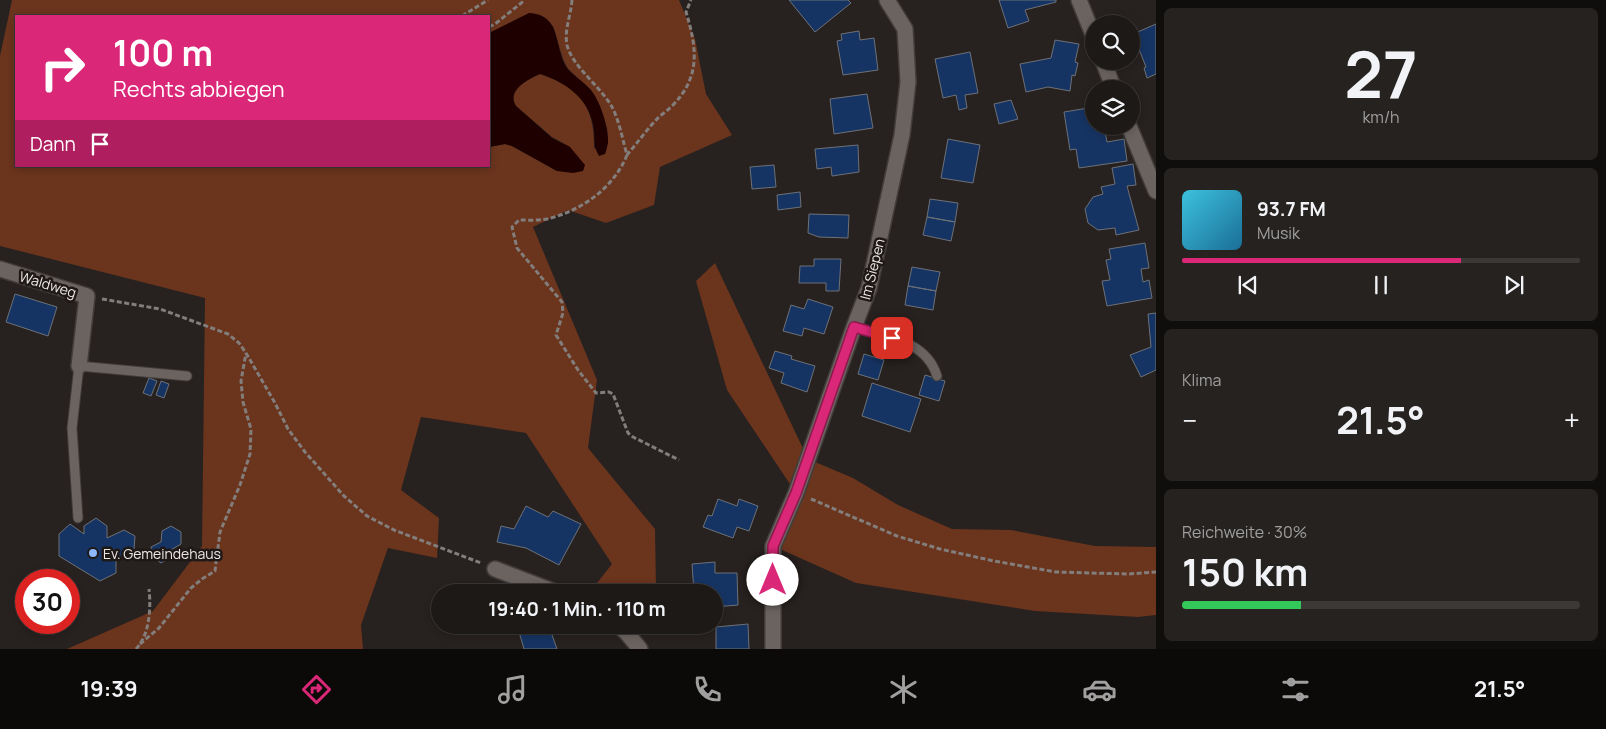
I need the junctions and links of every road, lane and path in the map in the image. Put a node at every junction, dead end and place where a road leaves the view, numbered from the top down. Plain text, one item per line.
1 (488, 0) edge
2 (525, 0) edge
3 (572, 0) edge
4 (691, 0) edge
5 (887, 0) edge
6 (1079, 0) edge
7 (464, 15) edge
8 (1085, 15) edge
9 (490, 26) edge
10 (1133, 135) edge
11 (627, 155) junction
12 (1156, 192) edge
13 (0, 269) edge
14 (86, 296) junction
15 (854, 327) junction
16 (246, 354) junction
17 (79, 366) junction
18 (187, 376) dead end
19 (936, 376) dead end
20 (679, 460) dead end
21 (796, 493) junction
22 (78, 518) dead end
23 (495, 569) joint
24 (1156, 572) edge
25 (534, 584) edge
26 (149, 590) dead end
27 (628, 634) edge
28 (140, 644) junction
29 (136, 649) edge
30 (640, 649) edge
31 (773, 649) edge

1 - 7 path
2 - 9 path
3 - 11 path
4 - 11 path
5 - 15 street, Im Siepen
6 - 8 street
10 - 12 street
11 - 20 path
13 - 14 street, Waldweg
14 - 16 path
14 - 17 street, Waldweg
15 - 19 lane
15 - 21 street, Im Siepen
16 - 23 path
16 - 28 path
17 - 18 lane
17 - 22 lane
21 - 24 path
21 - 31 street, Im Siepen
23 - 25 street
26 - 28 path
27 - 30 street
28 - 29 path

